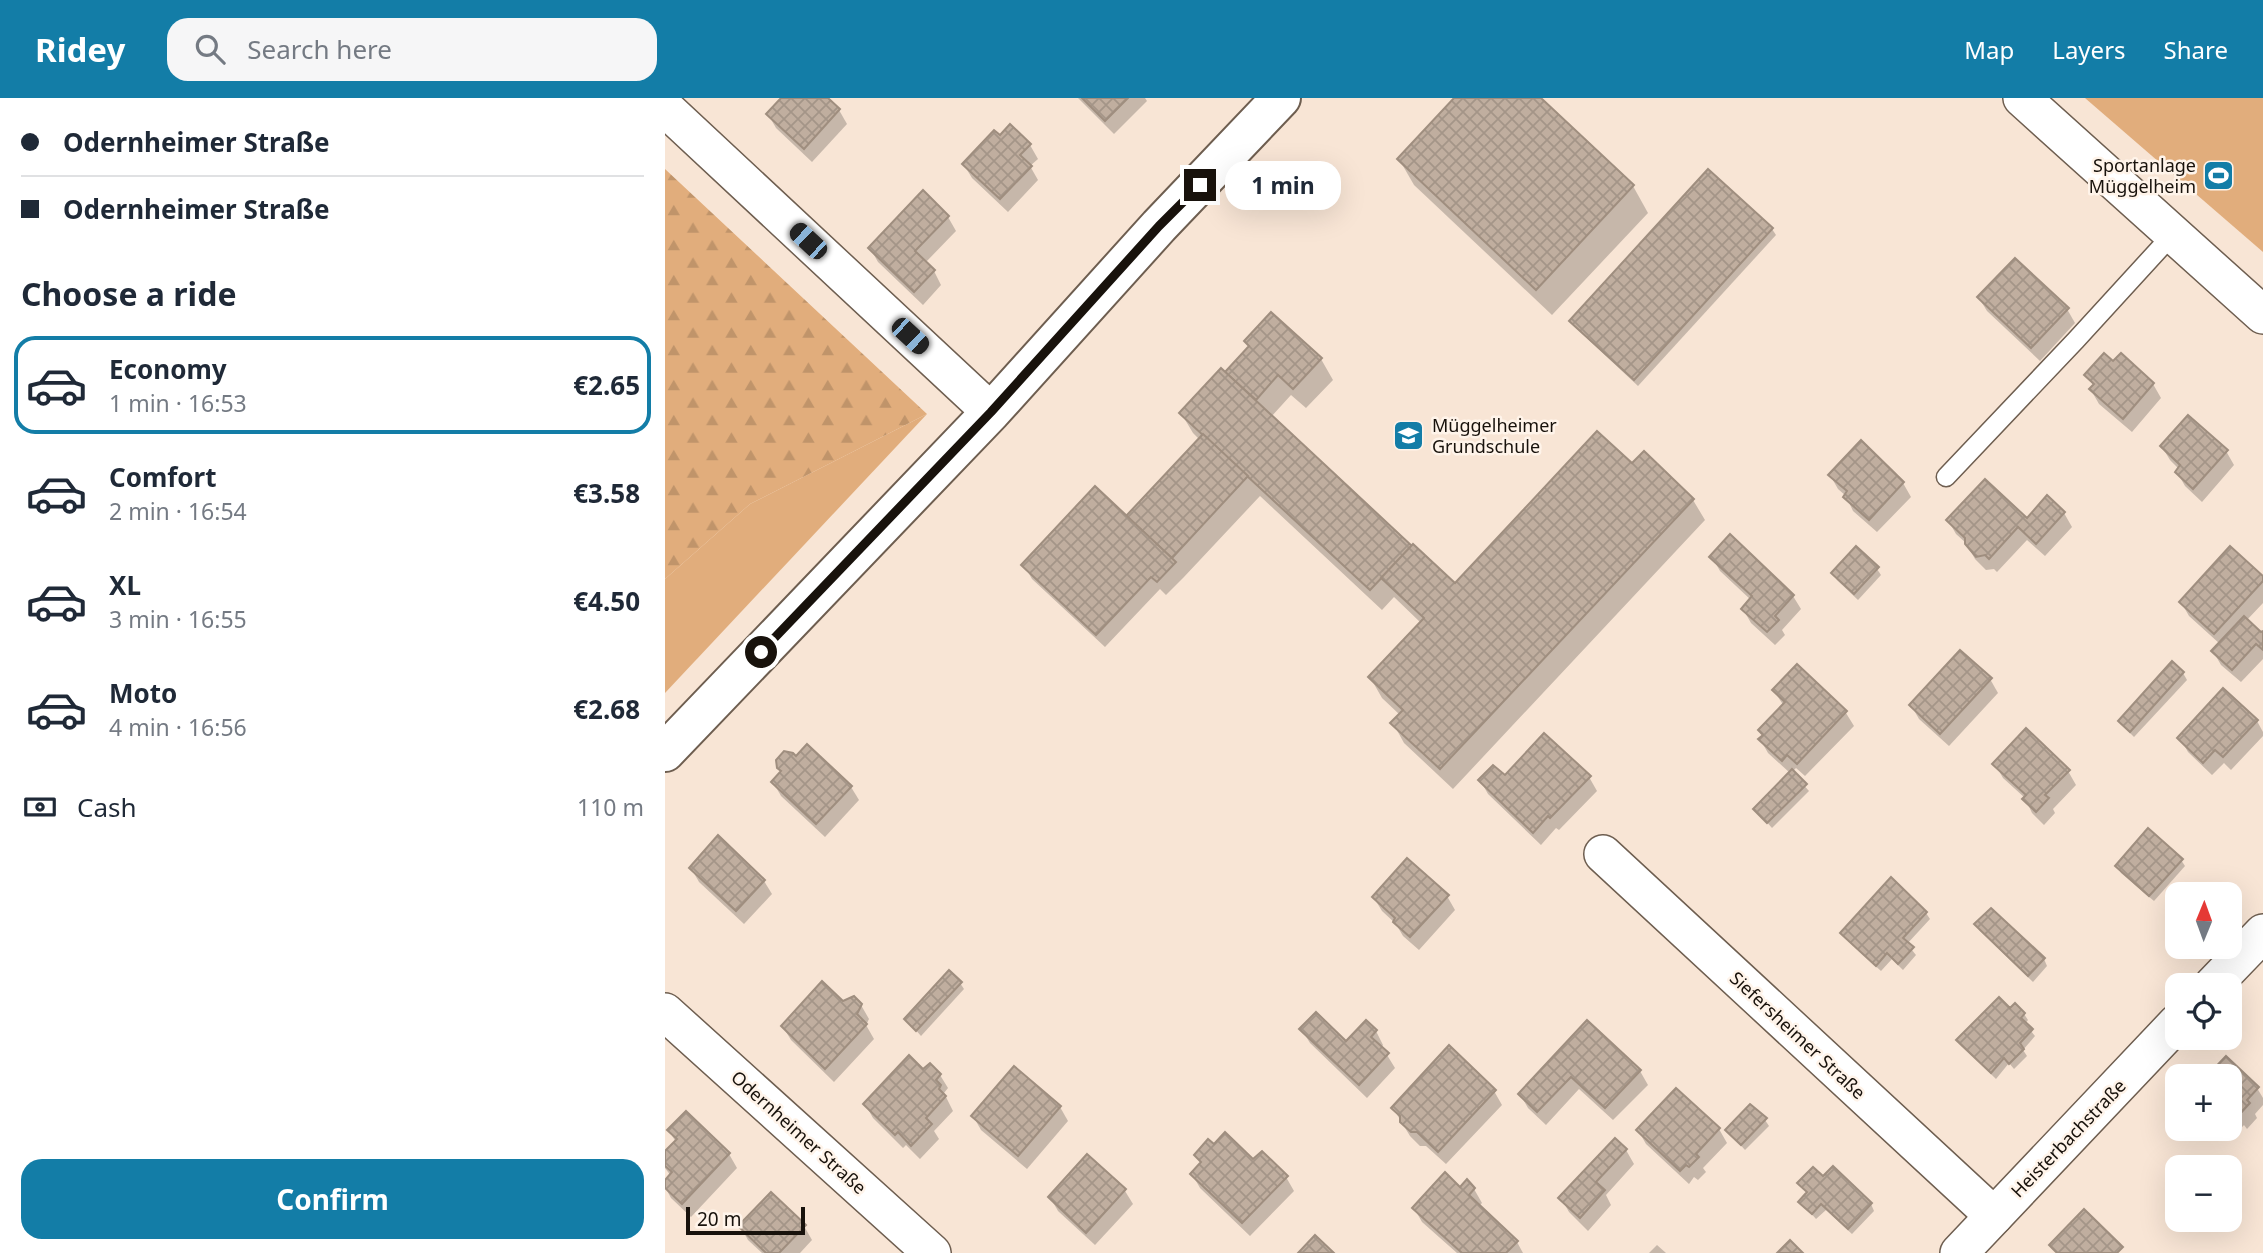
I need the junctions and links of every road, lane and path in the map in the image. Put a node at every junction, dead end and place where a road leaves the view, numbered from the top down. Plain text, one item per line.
1 (1282, 98) edge
2 (2022, 98) edge
3 (665, 108) edge
4 (2173, 234) junction
5 (2263, 316) edge
6 (991, 412) junction
7 (1946, 477) dead end
8 (665, 752) edge
9 (1603, 854) dead end
10 (2263, 933) edge
11 (2225, 973) edge
12 (665, 1012) edge
13 (2165, 1036) edge
14 (1994, 1216) junction
15 (933, 1253) edge
16 (1959, 1253) edge

1 - 6 street
2 - 4 street
3 - 6 street
4 - 5 street
4 - 7 lane
6 - 8 street
9 - 14 street, Siefersheimer Straße
10 - 11 street
12 - 15 street, Odernheimer Straße
13 - 14 street, Heisterbachstraße
14 - 16 street, Heisterbachstraße

